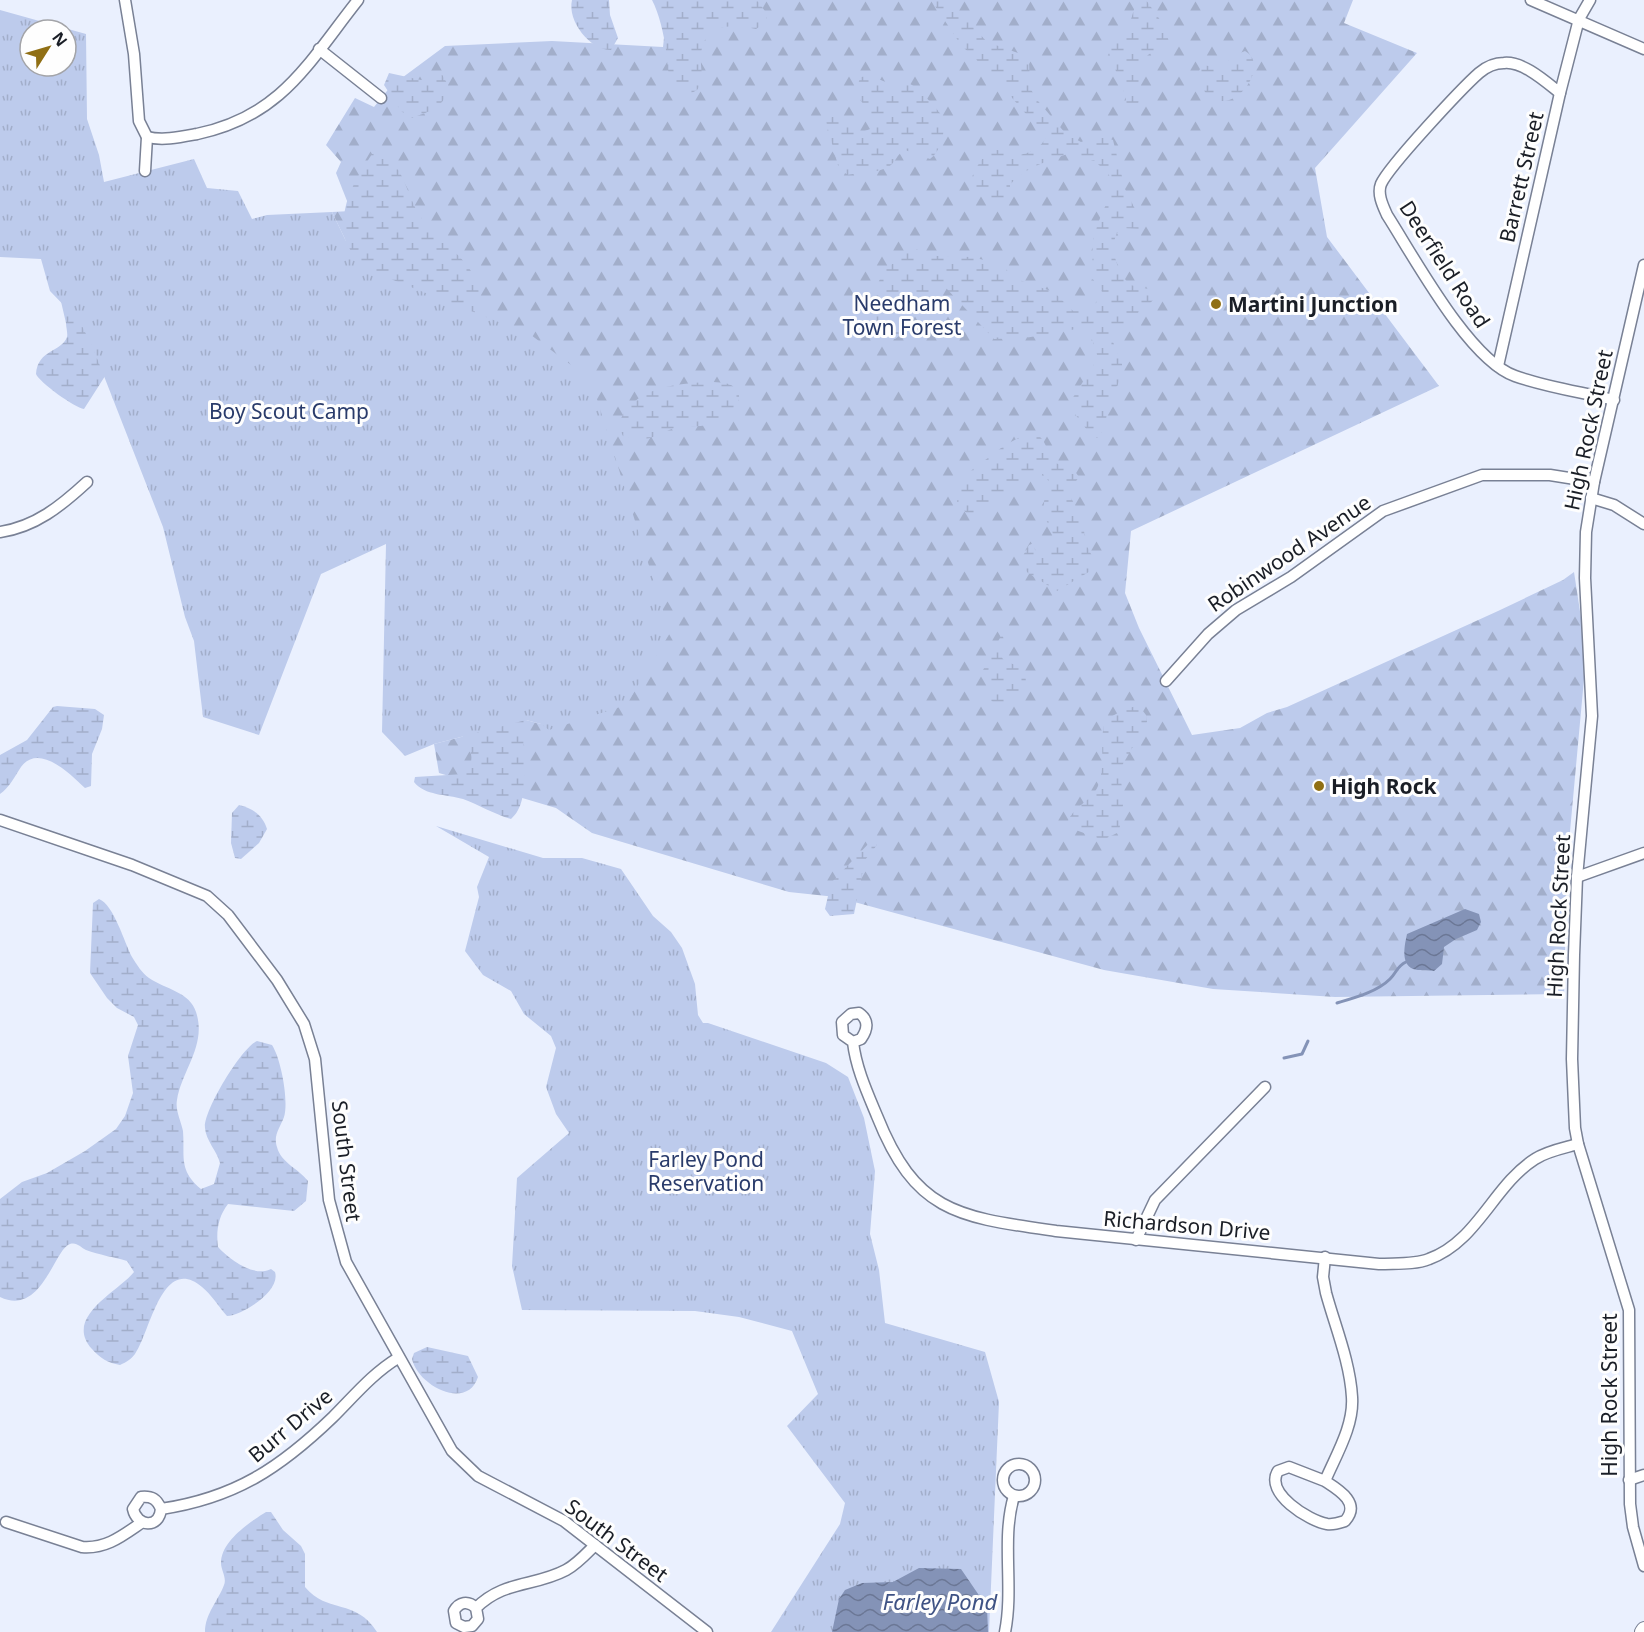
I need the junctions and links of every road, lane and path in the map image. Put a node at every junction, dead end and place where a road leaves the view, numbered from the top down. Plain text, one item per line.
1 (125, 0) edge
2 (358, 0) edge
3 (1531, 0) edge
4 (1590, 0) edge
5 (1579, 19) junction
6 (319, 49) junction
7 (1644, 49) edge
8 (1560, 93) junction
9 (381, 98) dead end
10 (147, 137) junction
11 (145, 171) dead end
12 (1644, 265) edge
13 (1498, 366) junction
14 (1614, 400) junction
15 (87, 482) dead end
16 (1594, 482) junction
17 (1591, 498) junction
18 (1644, 524) edge
19 (0, 531) edge
20 (1166, 681) dead end
21 (0, 820) edge
22 (1644, 854) edge
23 (1577, 877) junction
24 (853, 1042) dead end
25 (1265, 1087) dead end
26 (1578, 1144) junction
27 (1136, 1240) junction
28 (1325, 1257) junction
29 (398, 1358) junction
30 (1644, 1475) edge
31 (1629, 1479) junction
32 (1325, 1480) junction
33 (1014, 1496) dead end
34 (161, 1509) junction
35 (6, 1522) dead end
36 (141, 1523) junction
37 (595, 1545) junction
38 (1644, 1566) edge
39 (476, 1608) dead end
40 (707, 1632) edge
41 (1005, 1632) edge

1 - 10 street
2 - 6 street
3 - 5 street
4 - 5 street, Barrett Street
5 - 7 street
5 - 8 street, Barrett Street
6 - 9 street
6 - 10 street
8 - 13 street, Barrett Street
8 - 13 street, Deerfield Road
10 - 11 street
12 - 14 street, High Rock Street
13 - 14 street, Deerfield Road
14 - 16 street, High Rock Street
15 - 19 street
16 - 17 street, High Rock Street
16 - 20 street, Robinwood Avenue
17 - 18 street
17 - 23 street, High Rock Street
21 - 29 street, South Street
22 - 23 street
23 - 26 street, High Rock Street
24 - 27 street, Richardson Drive
25 - 27 street
26 - 28 street, Richardson Drive
26 - 31 street, High Rock Street
27 - 28 street, Richardson Drive
28 - 32 street
29 - 34 street, Burr Drive
29 - 37 street, South Street
30 - 31 street
31 - 38 street, High Rock Street
32 - 32 street
33 - 41 street
34 - 36 street, Burr Drive
34 - 36 street
35 - 36 street
37 - 39 street
37 - 40 street, South Street

